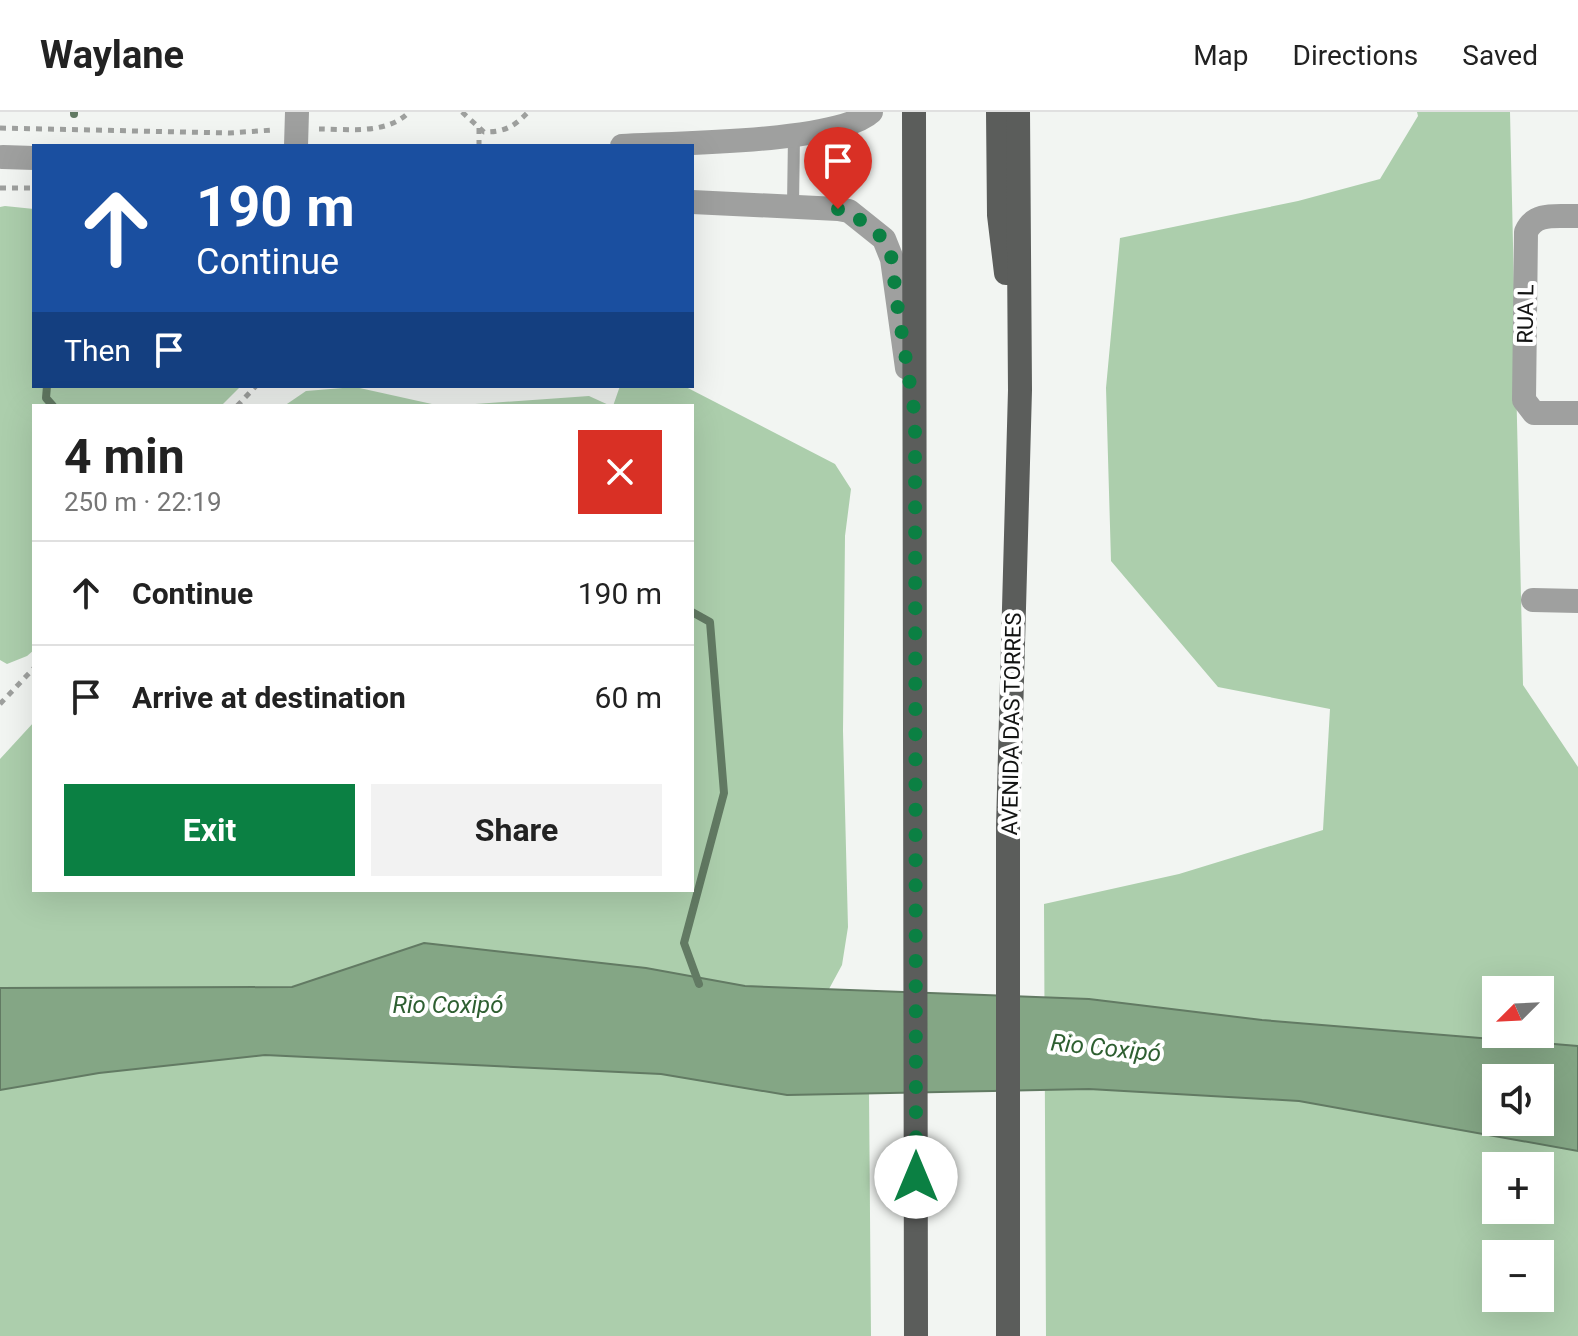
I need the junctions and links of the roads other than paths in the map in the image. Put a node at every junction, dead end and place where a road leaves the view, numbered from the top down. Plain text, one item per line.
1 (871, 112) edge
2 (914, 112) edge
3 (998, 112) edge
4 (1018, 112) edge
5 (794, 136) junction
6 (656, 144) edge
7 (1, 158) edge
8 (32, 158) edge
9 (694, 202) edge
10 (793, 205) junction
11 (1578, 216) edge
12 (1020, 390) junction
13 (1578, 413) edge
14 (915, 416) junction
15 (1533, 600) dead end
16 (1578, 601) edge
17 (916, 1336) edge
18 (1008, 1336) edge

1 - 5 street
2 - 14 main road
3 - 12 main road
4 - 12 main road, AVENIDA DAS TORRES
5 - 6 street
5 - 10 lane
7 - 8 street
9 - 10 street
10 - 14 street
11 - 13 street, RUA L
12 - 18 main road, AVENIDA DAS TORRES
14 - 17 main road
15 - 16 street

